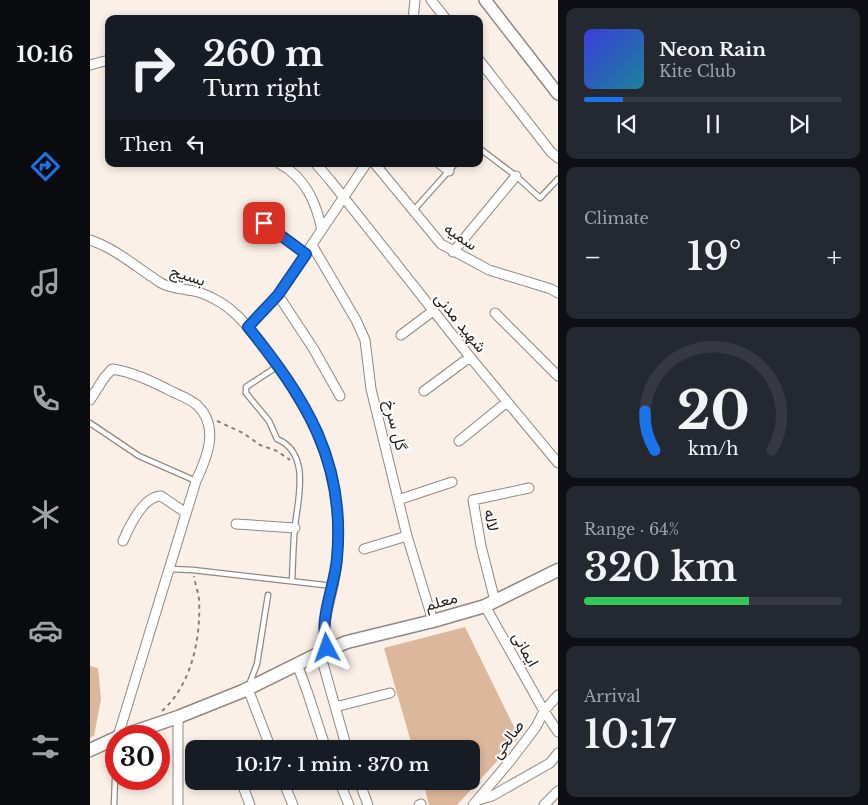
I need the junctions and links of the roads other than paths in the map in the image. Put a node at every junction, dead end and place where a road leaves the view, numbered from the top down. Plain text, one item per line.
1 (415, 0) edge
2 (431, 0) edge
3 (485, 0) edge
4 (413, 15) edge
5 (443, 15) edge
6 (105, 61) edge
7 (90, 65) edge
8 (483, 65) edge
9 (558, 94) edge
10 (483, 151) edge
11 (558, 158) edge
12 (285, 167) edge
13 (319, 167) edge
14 (364, 167) edge
15 (377, 167) edge
16 (452, 167) edge
17 (516, 176) junction
18 (558, 179) edge
19 (344, 197) junction
20 (413, 211) junction
21 (264, 223) dead end
22 (322, 230) junction
23 (90, 240) edge
24 (312, 245) junction
25 (453, 252) junction
26 (306, 254) junction
27 (558, 293) edge
28 (278, 295) junction
29 (433, 311) junction
30 (495, 314) dead end
31 (248, 327) junction
32 (401, 335) dead end
33 (470, 357) junction
34 (278, 366) junction
35 (558, 376) edge
36 (424, 391) dead end
37 (340, 396) dead end
38 (90, 400) edge
39 (506, 402) junction
40 (90, 423) edge
41 (459, 441) dead end
42 (558, 463) edge
43 (196, 481) junction
44 (452, 482) dead end
45 (529, 488) dead end
46 (398, 500) junction
47 (186, 513) junction
48 (236, 524) dead end
49 (295, 528) junction
50 (407, 536) junction
51 (123, 541) dead end
52 (364, 549) dead end
53 (168, 569) junction
54 (558, 570) edge
55 (292, 581) junction
56 (333, 586) junction
57 (268, 595) dead end
58 (490, 603) junction
59 (433, 621) junction
60 (324, 651) junction
61 (297, 664) junction
62 (248, 689) junction
63 (390, 693) dead end
64 (558, 694) edge
65 (335, 707) junction
66 (544, 711) junction
67 (178, 717) junction
68 (121, 725) edge
69 (156, 725) edge
70 (558, 732) edge
71 (268, 740) edge
72 (323, 740) edge
73 (344, 740) edge
74 (105, 743) edge
75 (90, 750) edge
76 (558, 753) edge
77 (115, 790) edge
78 (244, 790) edge
79 (287, 790) edge
80 (343, 790) edge
81 (362, 790) edge
82 (558, 791) edge
83 (476, 802) edge
84 (114, 805) edge
85 (178, 805) edge
86 (250, 805) edge
87 (293, 805) edge
88 (349, 805) edge
89 (368, 805) edge
90 (544, 805) edge

1 - 4 street
2 - 5 street
3 - 9 street
6 - 7 street
8 - 11 street
10 - 17 lane
12 - 22 street
13 - 19 street, شهید مدنی
14 - 19 street
15 - 20 street, سمیه
16 - 20 lane
17 - 18 lane
17 - 25 street
19 - 22 street
19 - 29 street, شهید مدنی
20 - 25 street, سمیه
21 - 26 street
22 - 24 street
23 - 31 street, بسیج
24 - 26 street
24 - 46 street, گل سرخ
25 - 27 street, سمیه
26 - 28 street
28 - 31 street
28 - 37 street
29 - 32 street
29 - 33 street, شهید مدنی
30 - 35 street
31 - 34 street, بسیج
33 - 36 street
33 - 39 street, شهید مدنی
34 - 49 lane
34 - 56 street, بسیج
38 - 43 street
39 - 41 street
39 - 42 street, شهید مدنی
40 - 43 lane
43 - 47 street
44 - 46 street
45 - 58 street, لاله
46 - 50 street, گل سرخ
47 - 51 street
47 - 53 street
48 - 49 street
49 - 55 lane
50 - 52 street
50 - 59 street, گل سرخ
53 - 55 lane
53 - 68 street
54 - 58 main road, معلم
55 - 56 lane
56 - 60 street, بسیج
57 - 62 lane
58 - 59 main road, معلم
58 - 66 street, ایمانی
59 - 60 main road, معلم
60 - 61 main road, معلم
60 - 65 street, بسیج
61 - 62 main road, معلم
61 - 72 street
62 - 67 main road, معلم
62 - 71 street
63 - 65 street
64 - 66 street, صالحی
65 - 73 street, بسیج
66 - 70 street, ایمانی
66 - 83 street, صالحی
67 - 69 main road, معلم
67 - 85 street
74 - 75 main road
76 - 83 street
77 - 84 lane
78 - 86 street
79 - 87 street
80 - 88 street
81 - 89 street
82 - 90 street

